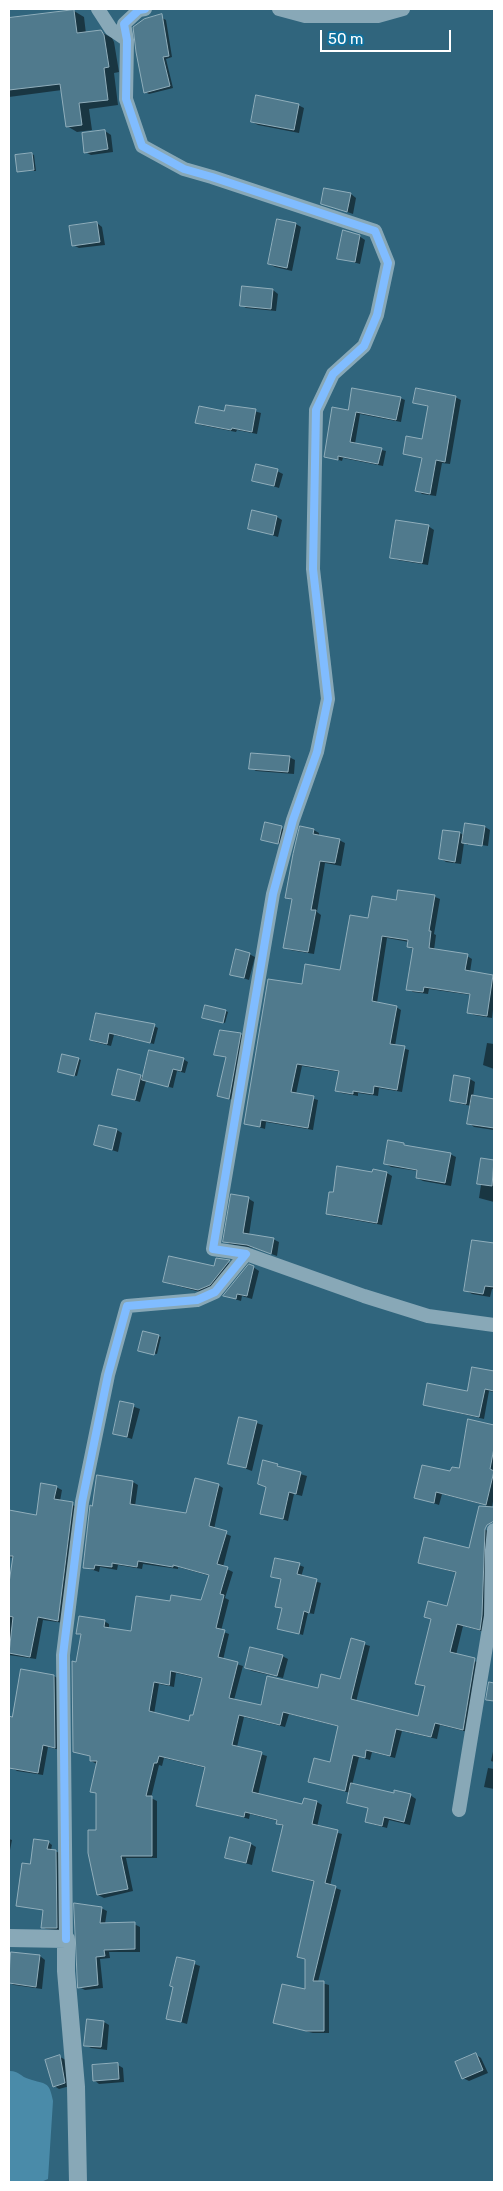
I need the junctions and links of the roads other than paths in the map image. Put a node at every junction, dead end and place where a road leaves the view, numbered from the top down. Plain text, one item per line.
1 (98, 9) edge
2 (145, 9) edge
3 (279, 9) edge
4 (403, 9) edge
5 (127, 40) junction
6 (246, 1254) junction
7 (494, 1325) edge
8 (494, 1530) edge
9 (459, 1810) dead end
10 (9, 1938) edge
11 (66, 1938) junction
12 (78, 2182) edge

1 - 5 street
2 - 5 street
3 - 4 street
5 - 6 street
6 - 7 street
6 - 11 street
8 - 9 street
10 - 11 street
11 - 12 street

